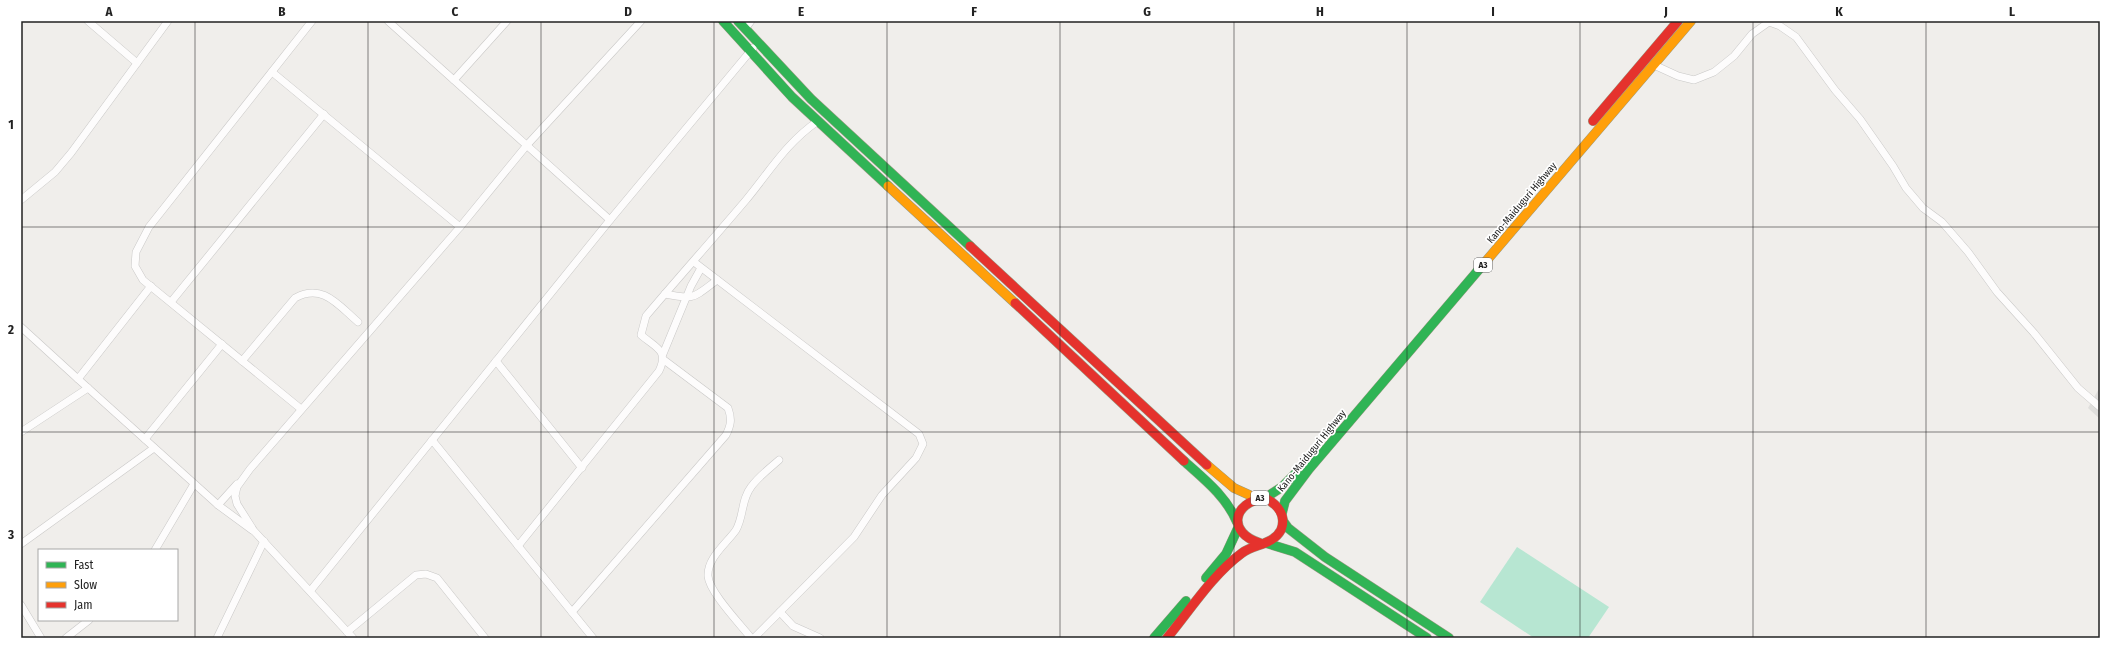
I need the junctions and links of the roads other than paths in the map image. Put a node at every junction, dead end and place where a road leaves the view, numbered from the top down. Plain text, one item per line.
1 (88, 21) edge
2 (168, 21) edge
3 (312, 21) edge
4 (388, 21) edge
5 (506, 21) edge
6 (641, 21) edge
7 (723, 21) edge
8 (738, 21) edge
9 (751, 21) edge
10 (1678, 21) edge
11 (1691, 21) edge
12 (744, 29) junction
13 (758, 43) junction
14 (750, 52) junction
15 (136, 63) junction
16 (1654, 65) junction
17 (272, 72) junction
18 (454, 80) junction
19 (324, 114) junction
20 (818, 121) junction
21 (527, 146) junction
22 (21, 200) edge
23 (610, 220) junction
24 (460, 226) junction
25 (694, 262) junction
26 (701, 268) junction
27 (716, 280) junction
28 (151, 286) junction
29 (665, 294) junction
30 (686, 298) junction
31 (171, 302) junction
32 (358, 322) dead end
33 (21, 327) edge
34 (222, 344) junction
35 (664, 357) junction
36 (242, 361) junction
37 (496, 361) junction
38 (78, 379) junction
39 (88, 388) junction
40 (2100, 407) edge
41 (301, 409) junction
42 (21, 432) edge
43 (145, 439) junction
44 (432, 440) junction
45 (154, 448) junction
46 (779, 460) dead end
47 (582, 468) junction
48 (243, 478) junction
49 (194, 484) junction
50 (1260, 498) junction
51 (218, 505) junction
52 (1283, 517) junction
53 (1238, 525) junction
54 (254, 531) junction
55 (264, 541) junction
56 (1263, 543) junction
57 (21, 544) edge
58 (518, 546) junction
59 (156, 549) edge
60 (310, 590) junction
61 (21, 605) edge
62 (572, 612) junction
63 (780, 612) junction
64 (88, 621) edge
65 (348, 632) junction
66 (41, 638) edge
67 (66, 638) edge
68 (217, 638) edge
69 (352, 638) edge
70 (485, 638) edge
71 (593, 638) edge
72 (753, 638) edge
73 (820, 638) edge
74 (1154, 638) edge
75 (1167, 638) edge
76 (1427, 638) edge
77 (1449, 638) edge

1 - 15 street
2 - 15 street
3 - 17 street
4 - 18 street
5 - 18 street
6 - 21 street
7 - 14 main road
8 - 12 main road
9 - 12 street
10 - 50 main road, Kano-Maiduguri Highway / A3
11 - 16 main road, Kano-Maiduguri Highway / A3
12 - 13 main road
13 - 14 street
13 - 50 main road
14 - 20 main road
14 - 23 street
15 - 22 street
16 - 40 street
16 - 52 main road, Kano-Maiduguri Highway / A3
17 - 19 street
17 - 28 street
18 - 21 street
19 - 24 street
19 - 31 street
20 - 25 street
20 - 53 main road
21 - 23 street
21 - 24 street
23 - 37 street
24 - 41 street
25 - 26 street
25 - 29 street
26 - 27 street
26 - 30 street
27 - 30 street
27 - 63 street
28 - 31 street
28 - 38 street
29 - 30 street
29 - 35 street
30 - 35 street
31 - 34 street
32 - 36 street
33 - 38 street
34 - 36 street
34 - 43 street
35 - 47 street
35 - 62 street
36 - 41 street
37 - 44 street
37 - 47 street
38 - 39 street
39 - 42 street
39 - 43 street
41 - 48 street
43 - 45 street
44 - 58 street
44 - 60 street
45 - 49 street
45 - 57 street
46 - 72 street
47 - 58 street
48 - 51 street
48 - 54 street
49 - 51 street
49 - 59 street
50 - 52 main road, A3
50 - 53 main road, A3
51 - 54 street
52 - 56 main road, A3
52 - 77 main road
53 - 56 main road
53 - 74 main road, A3
54 - 55 street
55 - 60 street
55 - 68 street
56 - 75 main road, A3
56 - 76 main road
58 - 62 street
60 - 65 street
61 - 66 street
62 - 71 street
63 - 72 street
63 - 73 street
64 - 67 street
65 - 69 street
65 - 70 street

